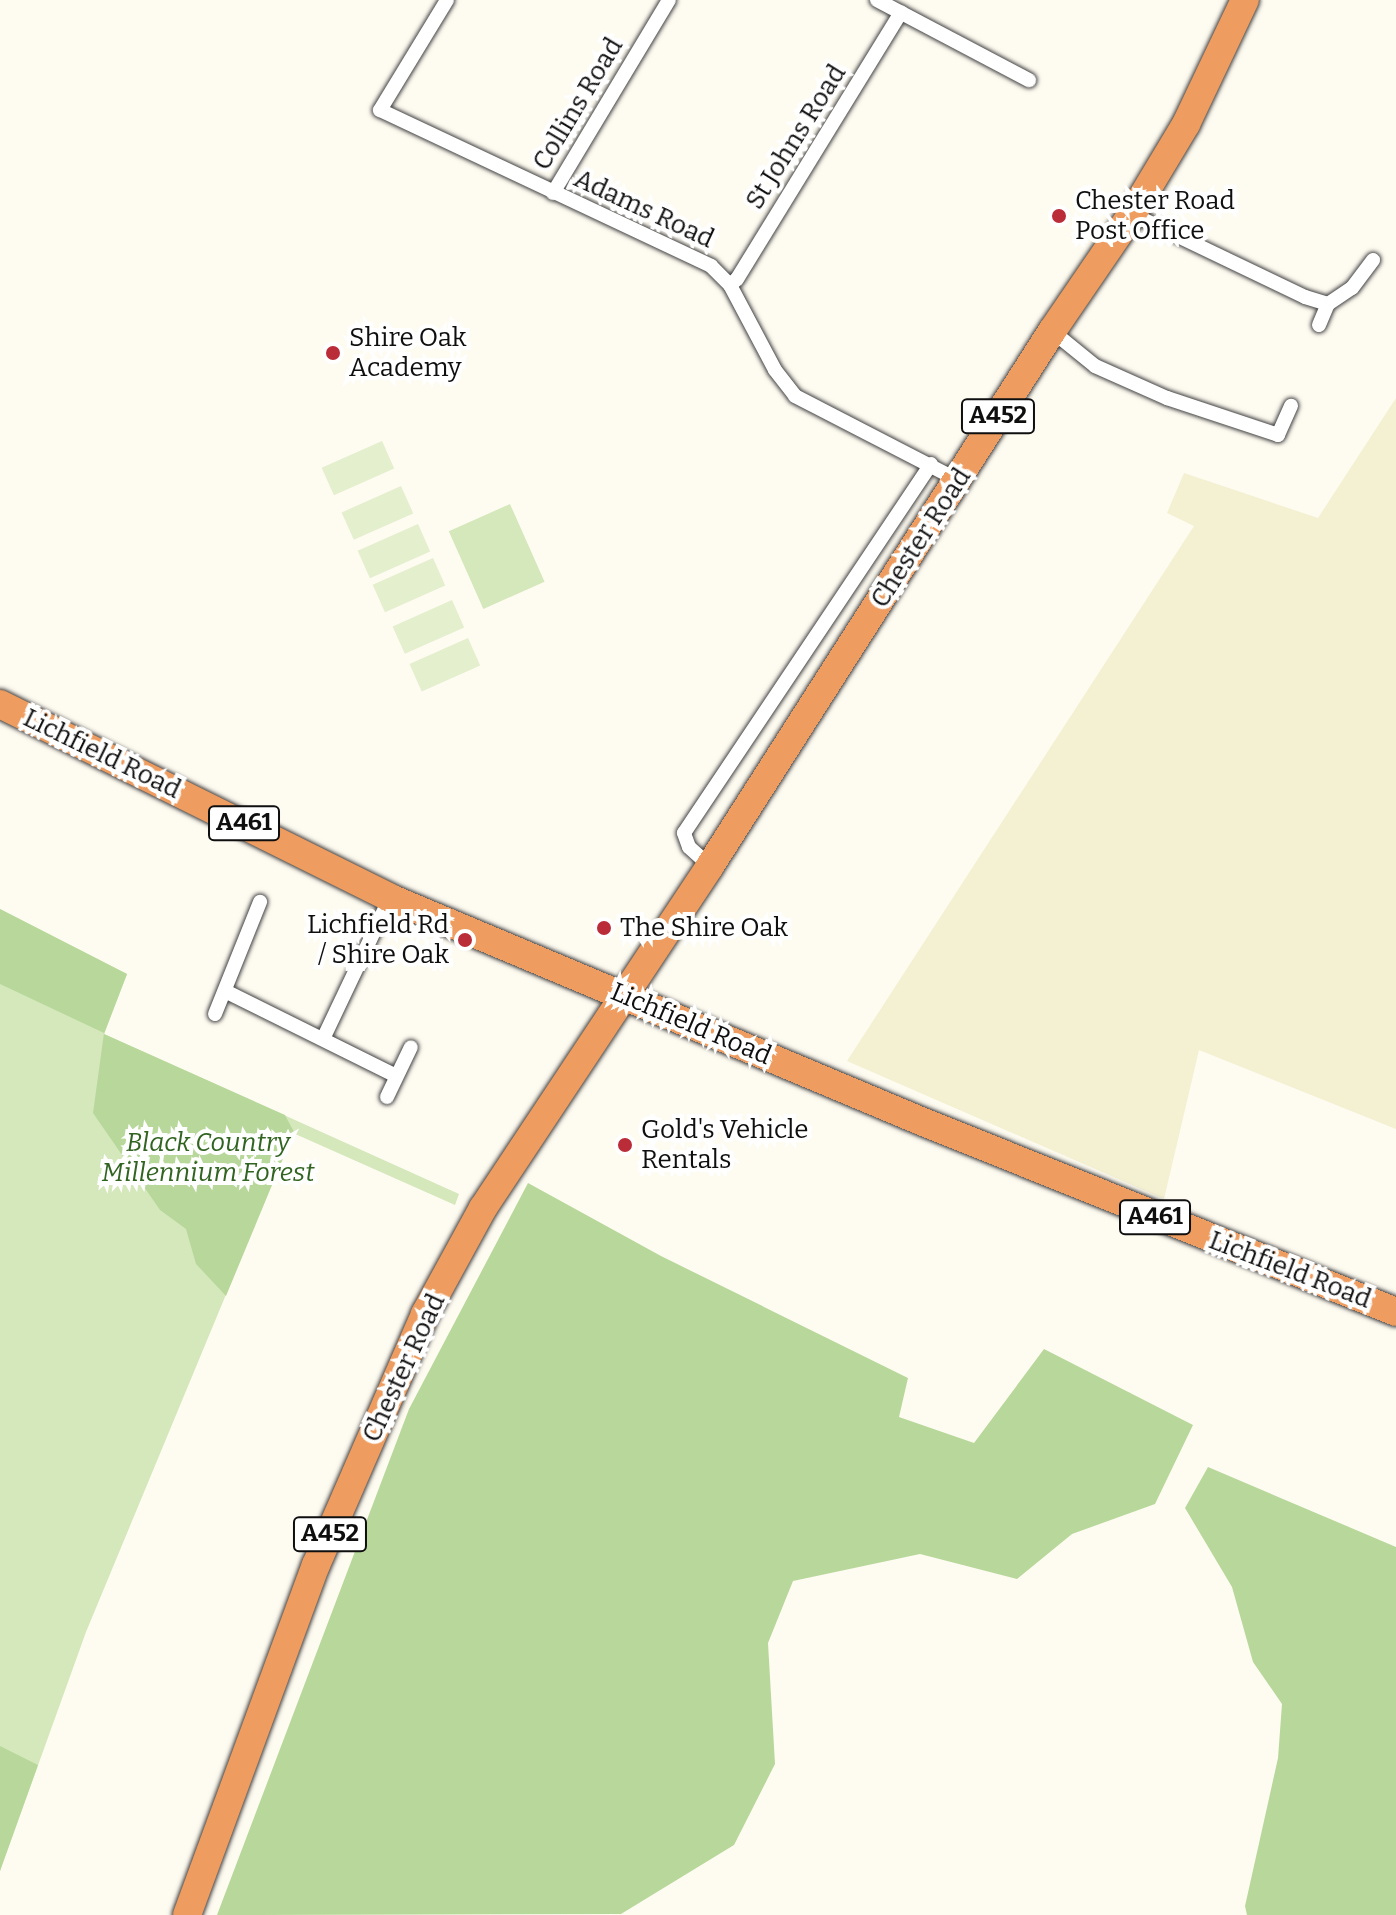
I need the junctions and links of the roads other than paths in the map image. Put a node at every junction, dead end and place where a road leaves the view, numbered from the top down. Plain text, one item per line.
1 (447, 0) edge
2 (669, 0) edge
3 (877, 0) edge
4 (1245, 0) edge
5 (901, 12) junction
6 (1029, 80) dead end
7 (553, 193) junction
8 (1132, 214) junction
9 (1373, 260) dead end
10 (730, 285) junction
11 (1328, 304) junction
12 (1319, 325) dead end
13 (1052, 331) junction
14 (1291, 406) dead end
15 (931, 464) junction
16 (958, 480) junction
17 (0, 704) edge
18 (710, 866) junction
19 (390, 898) junction
20 (260, 902) dead end
21 (225, 991) junction
22 (622, 995) junction
23 (215, 1014) dead end
24 (323, 1039) junction
25 (411, 1047) dead end
26 (396, 1076) junction
27 (387, 1097) dead end
28 (1396, 1312) edge
29 (187, 1915) edge

1 - 7 street, Adams Road
2 - 7 street, Collins Road
3 - 5 street
4 - 8 highway, Chester Road / A452
5 - 6 street
5 - 10 street, St Johns Road
7 - 10 street, Adams Road
8 - 11 street
8 - 13 highway, Chester Road / A452
9 - 11 street
10 - 15 street, Adams Road
11 - 12 street
13 - 14 street
13 - 16 highway, Chester Road / A452
15 - 16 street, Adams Road
15 - 18 street, Chester Road
16 - 18 highway, Chester Road / A452
17 - 19 highway, Lichfield Road / A461
18 - 22 highway, Chester Road / A452
19 - 22 highway, Lichfield Road / A461
19 - 24 street
20 - 21 street
21 - 23 street
21 - 24 street
22 - 28 highway, Lichfield Road / A461
22 - 29 highway, Chester Road / A452
24 - 26 street
25 - 26 street
26 - 27 street

